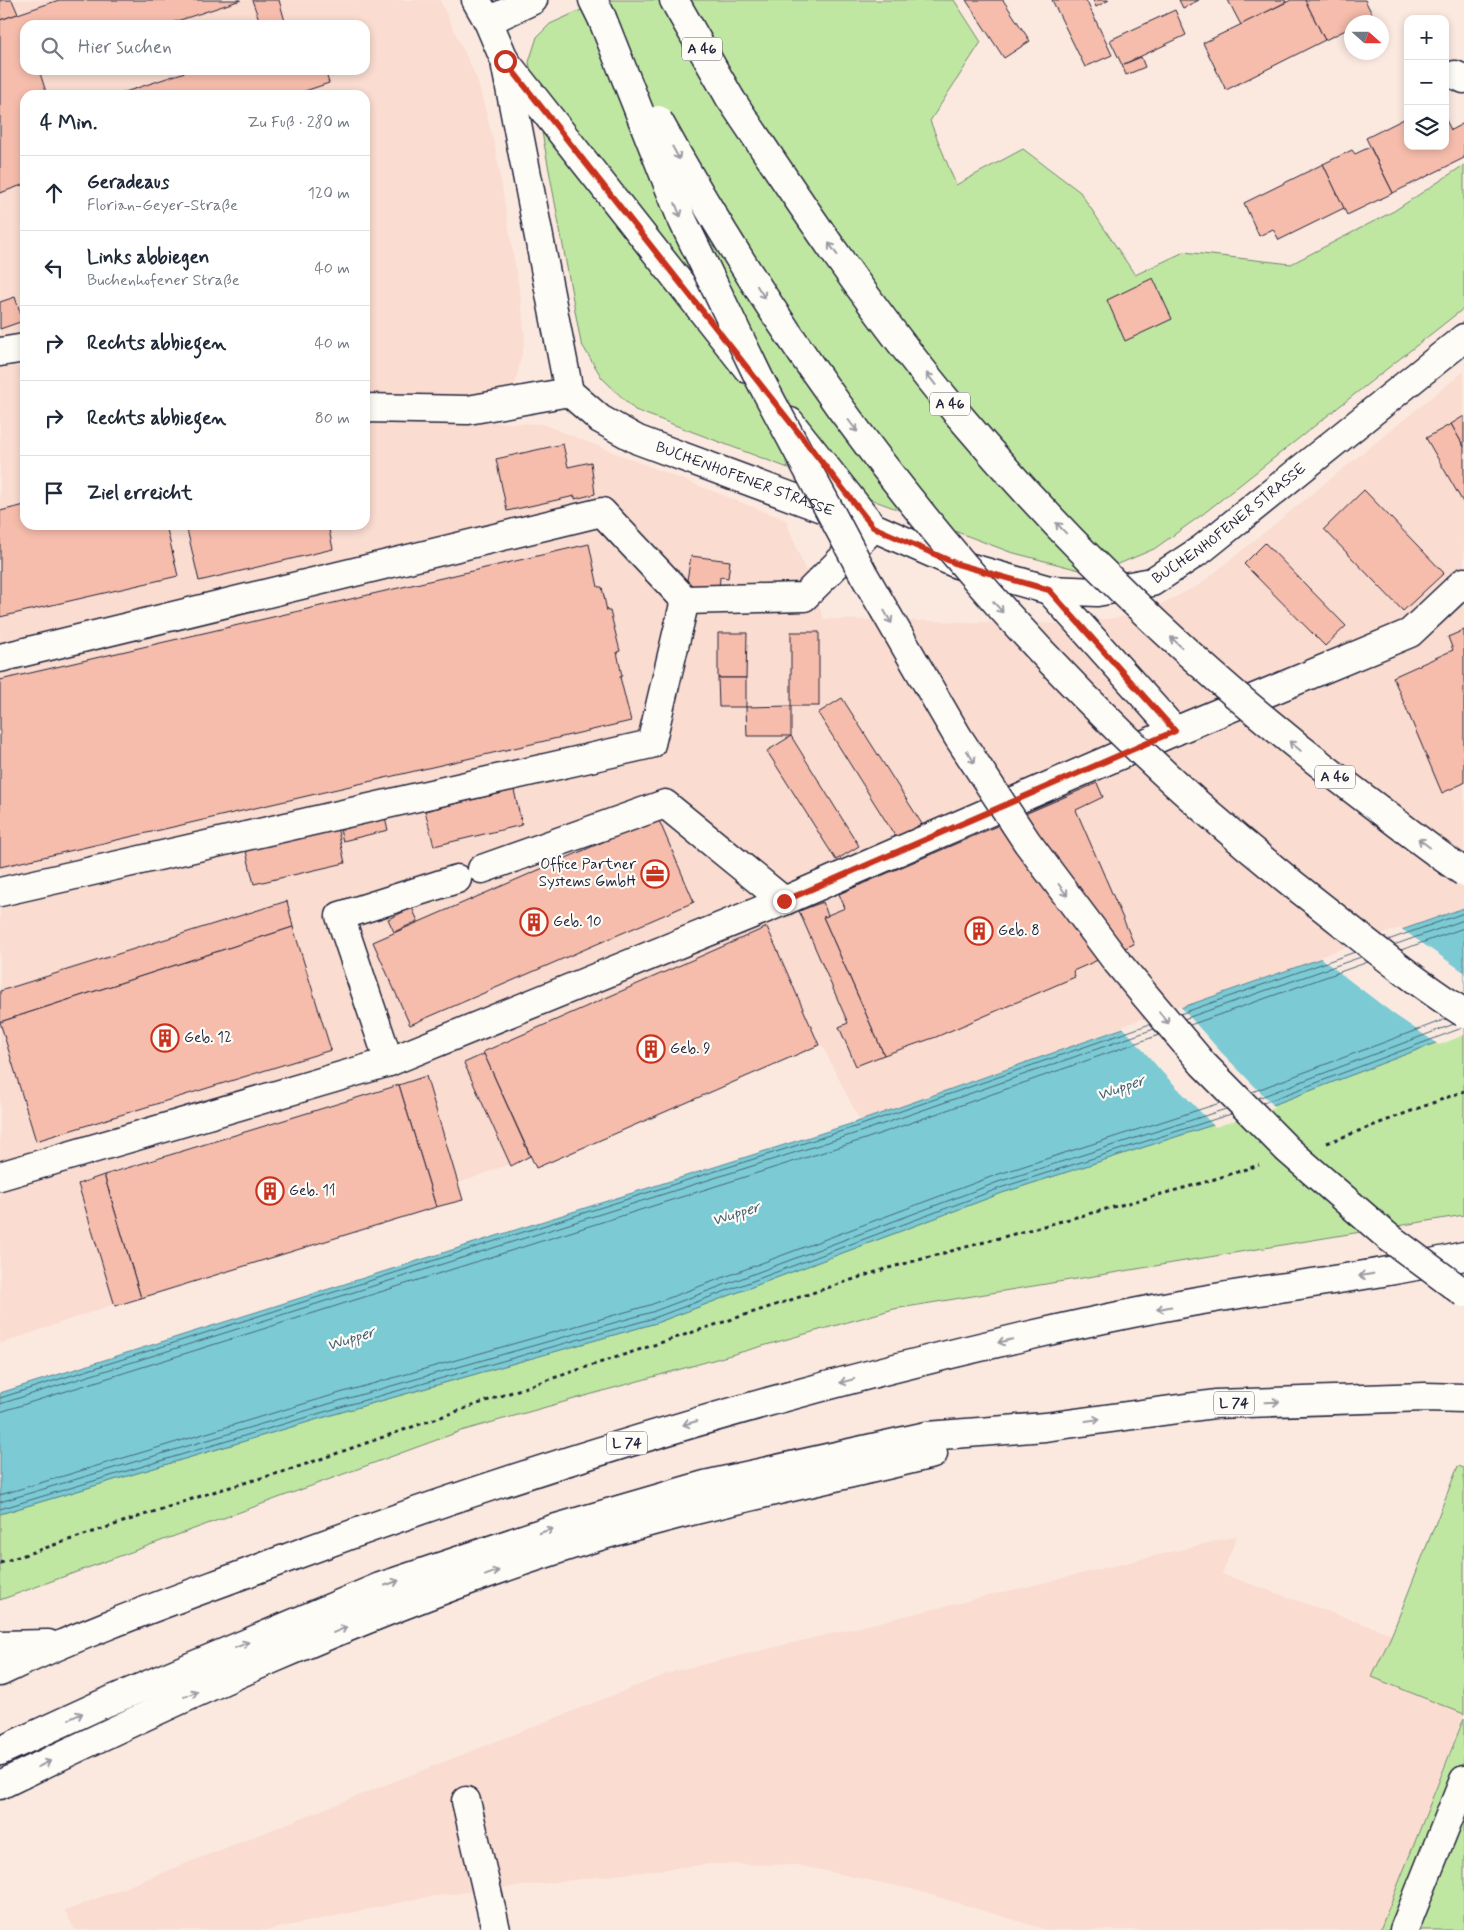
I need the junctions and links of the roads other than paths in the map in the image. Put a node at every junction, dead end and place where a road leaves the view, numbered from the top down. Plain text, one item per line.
1 (533, 0) edge
2 (674, 0) edge
3 (598, 9) edge
4 (482, 10) edge
5 (505, 61) junction
6 (1464, 338) edge
7 (20, 349) edge
8 (0, 352) edge
9 (569, 392) junction
10 (370, 408) edge
11 (873, 527) junction
12 (1464, 582) edge
13 (1049, 590) junction
14 (685, 600) junction
15 (0, 658) edge
16 (1175, 731) junction
17 (1464, 872) edge
18 (0, 892) edge
19 (784, 901) junction
20 (1464, 1013) edge
21 (389, 1062) junction
22 (0, 1176) edge
23 (1464, 1256) edge
24 (1414, 1268) junction
25 (1464, 1268) edge
26 (1464, 1293) edge
27 (1464, 1398) edge
28 (1045, 1427) junction
29 (60, 1643) junction
30 (0, 1645) edge
31 (0, 1672) edge
32 (0, 1750) edge
33 (1464, 1780) edge
34 (0, 1785) edge
35 (466, 1801) dead end
36 (496, 1930) edge
37 (1404, 1930) edge

1 - 4 main road
17 -> 2 main road, A 46, bridge
3 -> 20 main road, bridge
3 -> 26 main road, bridge
4 - 5 main road
5 - 9 main road
5 - 11 main road
6 - 13 main road, BUCHENHOFENER STRASSE
7 - 8 main road
9 - 10 main road
9 - 11 main road, BUCHENHOFENER STRASSE
11 - 13 main road, BUCHENHOFENER STRASSE
11 - 14 main road
12 - 16 main road
13 - 16 main road
14 - 15 main road
14 - 18 main road
16 - 19 main road
19 - 21 main road
19 - 21 main road
21 - 22 main road
23 - 24 main road, L 74
24 - 25 main road, L 74
24 -> 29 main road, L 74
28 -> 27 main road, L 74
32 -> 28 main road, L 74
34 -> 28 main road, L 74
29 - 30 main road
29 - 31 main road, L 74
33 - 37 main road
35 - 36 main road

